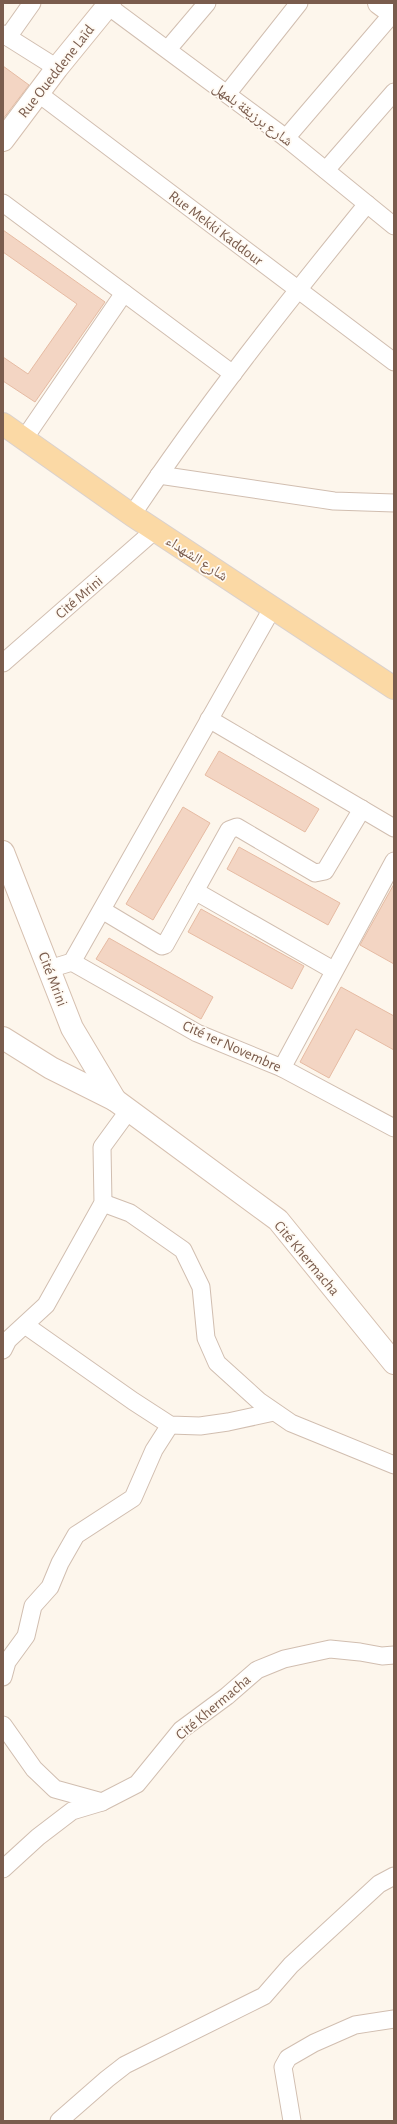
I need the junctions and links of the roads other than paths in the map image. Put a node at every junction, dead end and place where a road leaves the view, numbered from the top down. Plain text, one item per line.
1 (32, 3) edge
2 (207, 3) edge
3 (299, 3) edge
4 (108, 4) edge
5 (389, 10) edge
6 (5, 35) edge
7 (168, 49) junction
8 (57, 68) junction
9 (394, 92) edge
10 (39, 94) junction
11 (227, 94) junction
12 (286, 138) junction
13 (3, 140) edge
14 (326, 170) junction
15 (3, 203) edge
16 (367, 204) junction
17 (394, 226) edge
18 (298, 290) junction
19 (124, 294) junction
20 (394, 362) edge
21 (233, 374) junction
22 (3, 424) edge
23 (24, 439) junction
24 (159, 475) junction
25 (394, 504) edge
26 (132, 515) junction
27 (155, 530) junction
28 (273, 607) junction
29 (3, 663) edge
30 (394, 688) edge
31 (209, 719) junction
32 (362, 809) junction
33 (394, 828) edge
34 (3, 852) edge
35 (394, 861) edge
36 (195, 892) junction
37 (102, 910) junction
38 (72, 962) junction
39 (49, 969) junction
40 (333, 970) junction
41 (3, 1038) edge
42 (282, 1068) junction
43 (122, 1105) junction
44 (394, 1128) edge
45 (104, 1203) junction
46 (25, 1325) junction
47 (3, 1350) edge
48 (394, 1363) edge
49 (274, 1412) junction
50 (170, 1425) junction
51 (394, 1464) edge
52 (394, 1655) edge
53 (4, 1666) edge
54 (3, 1725) edge
55 (102, 1802) junction
56 (3, 1869) edge
57 (394, 1876) edge
58 (394, 2019) edge
59 (59, 2121) edge
60 (292, 2121) edge

1 - 6 street
2 - 7 street
3 - 11 street
4 - 7 street, شارع برزيقة بلمهل
4 - 8 street, Rue Oueddene Laïd
5 - 12 street
6 - 8 street
7 - 11 street, شارع برزيقة بلمهل
8 - 10 street, Rue Oueddene Laïd
9 - 14 street
10 - 13 street, Rue Oueddene Laïd
10 - 18 street, Rue Mekki Kaddour
11 - 12 street, شارع برزيقة بلمهل
12 - 14 street, شارع برزيقة بلمهل
14 - 16 street, شارع برزيقة بلمهل
15 - 19 street
16 - 17 street, شارع برزيقة بلمهل
16 - 18 street
18 - 20 street, Rue Mekki Kaddour
18 - 21 street
19 - 21 street
19 - 23 street
21 - 24 street
22 - 23 main road, شارع الشهداء
23 - 26 main road, شارع الشهداء
24 - 25 street
24 - 26 street
26 - 27 main road, شارع الشهداء
27 - 28 main road, شارع الشهداء
27 - 29 street, Cité Mrini
28 - 30 main road, شارع الشهداء
28 - 31 street
31 - 32 street
31 - 37 street
32 - 33 street
32 - 36 street
34 - 39 street, Cité Mrini
35 - 40 street
36 - 37 street
36 - 40 street
37 - 38 street
38 - 39 street
38 - 42 street, Cité 1er Novembre
39 - 43 street, Cité Mrini
40 - 42 street
41 - 43 street, Cité Khermacha
42 - 44 street, Cité 1er Novembre
43 - 45 street
43 - 48 street, Cité Khermacha
45 - 46 street
45 - 49 street
46 - 47 street
46 - 50 street
49 - 50 street
49 - 51 street
50 - 53 street
52 - 55 street, Cité Khermacha
54 - 55 street
55 - 56 street, Cité Khermacha
57 - 59 street
58 - 60 street

